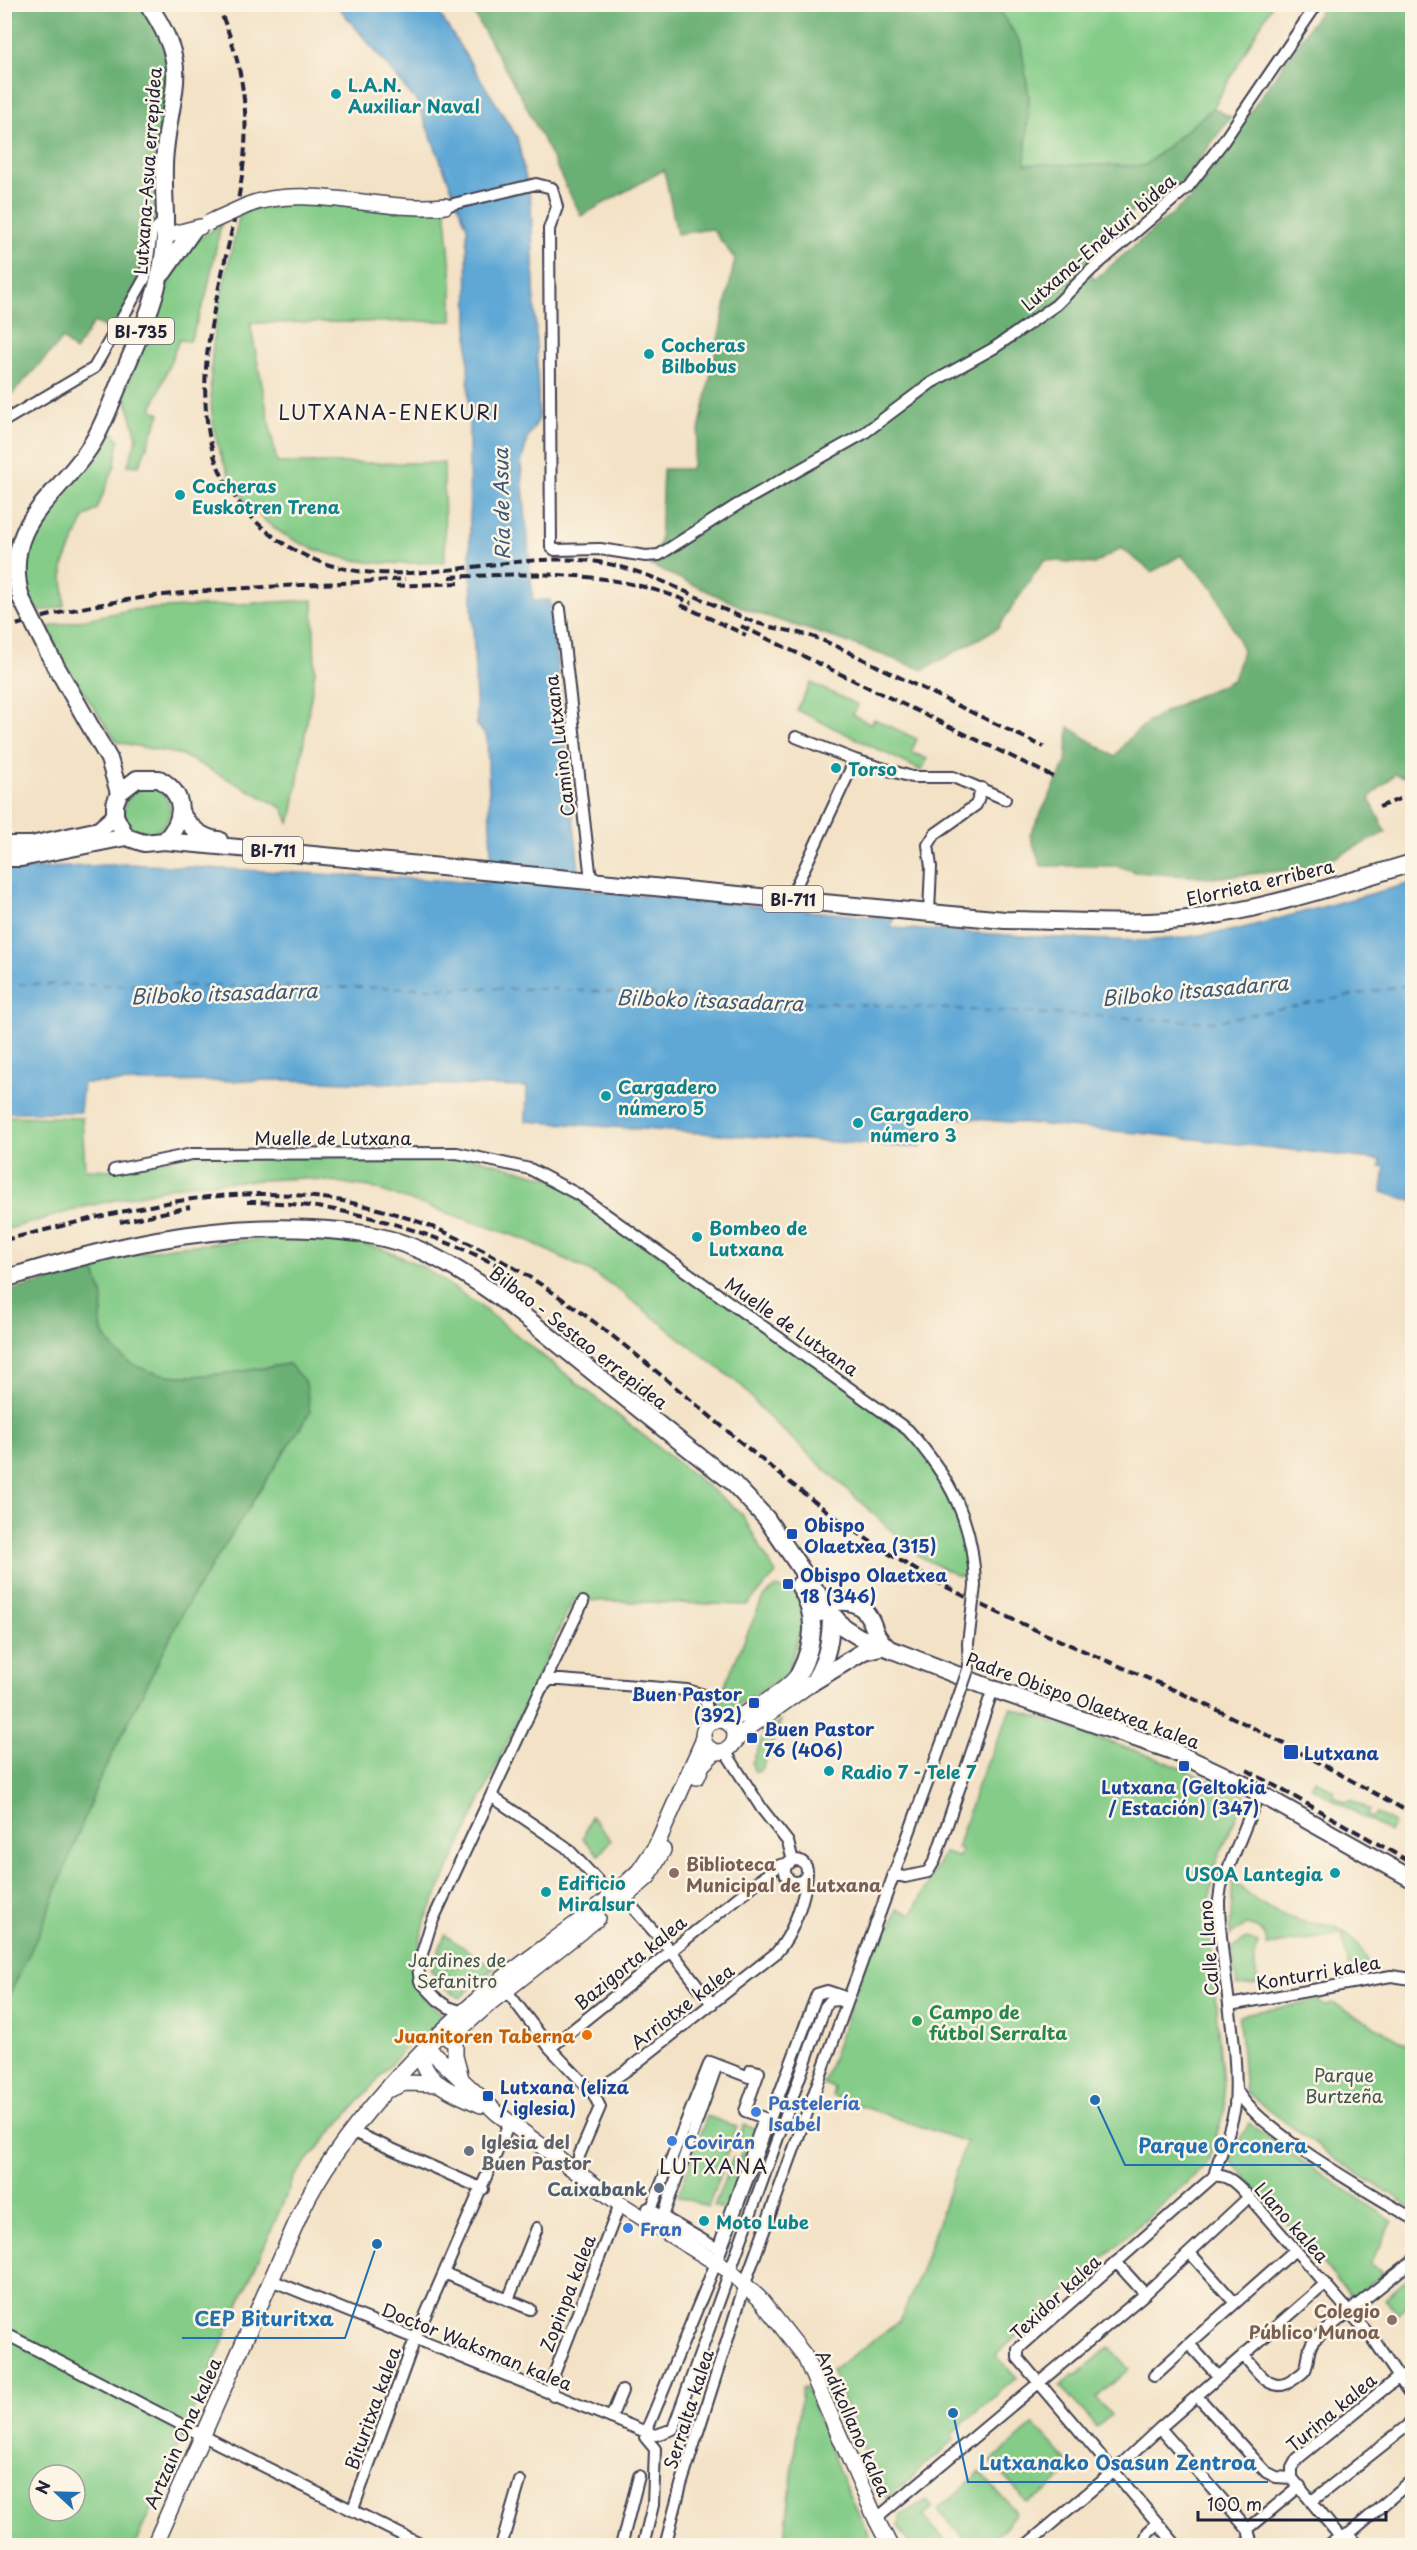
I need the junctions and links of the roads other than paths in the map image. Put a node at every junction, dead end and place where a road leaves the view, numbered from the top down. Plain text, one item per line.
1 (148, 4) edge
2 (1317, 4) edge
3 (449, 205) joint
4 (201, 227) junction
5 (165, 229) junction
6 (160, 279) junction
7 (4, 421) edge
8 (560, 609) dead end
9 (795, 736) dead end
10 (109, 759) junction
11 (855, 760) junction
12 (137, 779) junction
13 (982, 788) junction
14 (119, 793) junction
15 (1005, 799) dead end
16 (181, 813) junction
17 (115, 816) junction
18 (126, 837) junction
19 (164, 842) junction
20 (4, 845) edge
21 (4, 858) edge
22 (382, 863) junction
23 (1413, 863) edge
24 (586, 880) junction
25 (790, 899) junction
26 (929, 912) junction
27 (114, 1170) dead end
28 (4, 1279) edge
29 (583, 1602) dead end
30 (822, 1614) junction
31 (885, 1649) junction
32 (806, 1678) junction
33 (541, 1689) junction
34 (993, 1689) junction
35 (714, 1717) junction
36 (719, 1747) junction
37 (1259, 1793) junction
38 (490, 1796) junction
39 (792, 1862) junction
40 (807, 1874) junction
41 (893, 1874) junction
42 (1413, 1879) edge
43 (618, 1894) junction
44 (671, 1951) junction
45 (1413, 1979) edge
46 (503, 1986) junction
47 (844, 2000) junction
48 (712, 2004) junction
49 (1229, 2005) junction
50 (463, 2012) junction
51 (455, 2033) junction
52 (550, 2048) junction
53 (425, 2056) junction
54 (717, 2065) junction
55 (462, 2082) junction
56 (440, 2084) junction
57 (1235, 2085) junction
58 (389, 2089) junction
59 (593, 2094) junction
60 (497, 2113) junction
61 (1257, 2115) junction
62 (510, 2122) junction
63 (1230, 2129) junction
64 (353, 2132) junction
65 (574, 2162) junction
66 (1214, 2176) junction
67 (483, 2189) junction
68 (1249, 2197) junction
69 (620, 2204) junction
70 (1413, 2218) edge
71 (661, 2222) junction
72 (537, 2228) dead end
73 (1295, 2250) junction
74 (737, 2251) junction
75 (1190, 2253) junction
76 (1413, 2261) edge
77 (1116, 2262) junction
78 (716, 2263) junction
79 (752, 2263) junction
80 (730, 2271) junction
81 (444, 2273) junction
82 (271, 2280) junction
83 (745, 2283) junction
84 (1325, 2284) junction
85 (1145, 2294) junction
86 (508, 2300) junction
87 (1235, 2303) junction
88 (531, 2309) dead end
89 (1349, 2311) junction
90 (4, 2333) edge
91 (415, 2339) junction
92 (1190, 2344) junction
93 (1243, 2355) junction
94 (1154, 2376) dead end
95 (1400, 2376) junction
96 (1219, 2377) junction
97 (1041, 2384) junction
98 (622, 2391) dead end
99 (553, 2396) junction
100 (1197, 2396) junction
101 (1413, 2397) edge
102 (611, 2418) junction
103 (1413, 2422) edge
104 (1160, 2427) junction
105 (673, 2429) joint
106 (646, 2432) junction
107 (203, 2434) junction
108 (1113, 2472) junction
109 (639, 2476) dead end
110 (1413, 2480) edge
111 (520, 2481) dead end
112 (1296, 2482) junction
113 (1312, 2501) junction
114 (353, 2509) junction
115 (876, 2519) junction
116 (1158, 2523) junction
117 (1248, 2529) junction
118 (1346, 2535) junction
119 (154, 2546) edge
120 (424, 2546) edge
121 (501, 2546) edge
122 (621, 2546) edge
123 (643, 2546) edge
124 (665, 2546) edge
125 (890, 2546) edge
126 (1026, 2546) edge
127 (1143, 2546) edge
128 (1177, 2546) edge
129 (1251, 2546) edge
130 (1325, 2546) edge
131 (1356, 2546) edge

1 - 5 main road, Lutxana-Asua errepidea / BI-735
2 - 3 street, Lutxana-Enekuri bidea
3 - 4 main road, bridge
4 - 5 main road
4 - 6 main road
5 - 6 main road, Lutxana-Asua errepidea / BI-735
5 - 7 street
6 - 10 main road, Lutxana-Asua errepidea / BI-735, bridge
8 - 24 street, Camino Lutxana
9 - 11 street
10 - 12 main road
10 - 14 main road
11 - 13 street
11 - 25 street
12 - 14 main road
12 - 16 main road, BI-711
13 - 15 street
13 - 26 street
14 - 17 main road
16 - 19 main road
16 - 22 main road, BI-711
17 - 18 main road
17 - 20 main road
18 - 19 main road, BI-711
18 - 21 main road, BI-711
19 - 22 main road, BI-711
22 - 24 main road, BI-711
23 - 26 main road, Elorrieta erribera / BI-711
24 - 25 main road, BI-711
25 - 26 main road, BI-711
27 - 41 street, Muelle de Lutxana, bridge
28 - 30 main road, Bilbao - Sestao errepidea
29 - 33 street
30 - 31 main road, Padre Obispo Olaetxea kalea
30 - 31 main road
30 - 32 main road
31 - 32 main road
31 - 34 main road, Padre Obispo Olaetxea kalea
32 - 35 main road
32 - 36 main road, Artzain Ona kalea
33 - 35 street
33 - 38 street
34 - 37 main road, Padre Obispo Olaetxea kalea
34 - 41 street
35 - 36 main road
35 - 36 main road
36 - 39 street
36 - 43 main road, Artzain Ona kalea
37 - 42 main road, Padre Obispo Olaetxea kalea
37 - 49 street, Calle Llano
38 - 43 street
38 - 50 street
39 - 40 street
39 - 40 street
39 - 44 street, Bazigorta kalea
40 - 48 street, Arriotxe kalea
41 - 47 street, Serralta kalea
43 - 44 street
43 - 46 main road, Artzain Ona kalea
44 - 48 street
44 - 52 street, Bazigorta kalea
45 - 49 street, Konturri kalea
46 - 50 main road, Artzain Ona kalea
46 - 51 main road, Artzain Ona kalea
46 - 52 street
47 - 74 street, Serralta kalea
47 - 78 street
47 - 79 street, Serralta kalea
48 - 59 street, Arriotxe kalea
49 - 57 street, Calle Llano
50 - 53 main road, Artzain Ona kalea
51 - 53 main road, Artzain Ona kalea
51 - 55 main road
52 - 59 street
53 - 55 main road, Andikollano kalea
53 - 56 main road
53 - 58 main road, Artzain Ona kalea
54 - 71 street
54 - 71 street
54 - 71 street
55 - 60 main road, Andikollano kalea
56 - 58 main road
56 - 60 main road
57 - 61 street
57 - 63 street
58 - 64 main road, Artzain Ona kalea
59 - 65 street
60 - 62 main road, Andikollano kalea
61 - 63 street
61 - 70 street
62 - 65 main road, Andikollano kalea
62 - 67 street, Bituritxa kalea
63 - 66 street
64 - 67 street
64 - 82 main road, Artzain Ona kalea
65 - 69 main road, Andikollano kalea
66 - 68 street, Llano kalea
66 - 77 street, Texidor kalea
67 - 81 street, Bituritxa kalea
68 - 73 street, Llano kalea
68 - 75 street
69 - 71 main road, Andikollano kalea
69 - 99 street, Zopinpa kalea
71 - 78 main road, Andikollano kalea
72 - 86 street
73 - 84 street, Llano kalea
73 - 87 street
74 - 79 street
74 - 80 street, Serralta kalea
75 - 85 street
75 - 87 street
76 - 89 street
77 - 85 street, Texidor kalea
77 - 97 street, Texidor kalea
78 - 80 main road, Andikollano kalea
78 - 106 street
79 - 83 street, Serralta kalea
80 - 83 main road, Andikollano kalea
80 - 105 street, Serralta kalea
81 - 86 street
81 - 91 street, Bituritxa kalea
82 - 91 street, Doctor Waksman kalea
82 - 107 main road, Artzain Ona kalea
83 - 115 main road, Andikollano kalea
83 - 124 street, Serralta kalea
84 - 89 street, Llano kalea
84 - 93 street
85 - 97 street
86 - 88 street
87 - 92 street
89 - 93 street
89 - 95 street, Llano kalea
90 - 107 street
91 - 99 street, Doctor Waksman kalea
91 - 114 street, Bituritxa kalea
92 - 94 street
92 - 96 street
93 - 96 street
95 - 101 street, Llano kalea
95 - 112 street, Turina kalea
96 - 100 street
97 - 108 street, Texidor kalea
97 - 115 street
98 - 102 street
99 - 102 street, Doctor Waksman kalea
100 - 104 street
100 - 112 street
102 - 106 street, Doctor Waksman kalea
103 - 113 street
104 - 108 street
104 - 117 street
105 - 106 street, Doctor Waksman kalea
106 - 123 street, Serralta kalea
107 - 114 street
107 - 119 main road, Artzain Ona kalea
108 - 116 street, Texidor kalea
108 - 126 street
109 - 122 street, Serralta kalea
110 - 118 street
111 - 121 street
112 - 113 street
112 - 117 street
113 - 118 street
114 - 120 street
115 - 125 main road, Andikollano kalea
116 - 127 street
116 - 128 street, Texidor kalea
117 - 129 street
118 - 130 street
118 - 131 street

